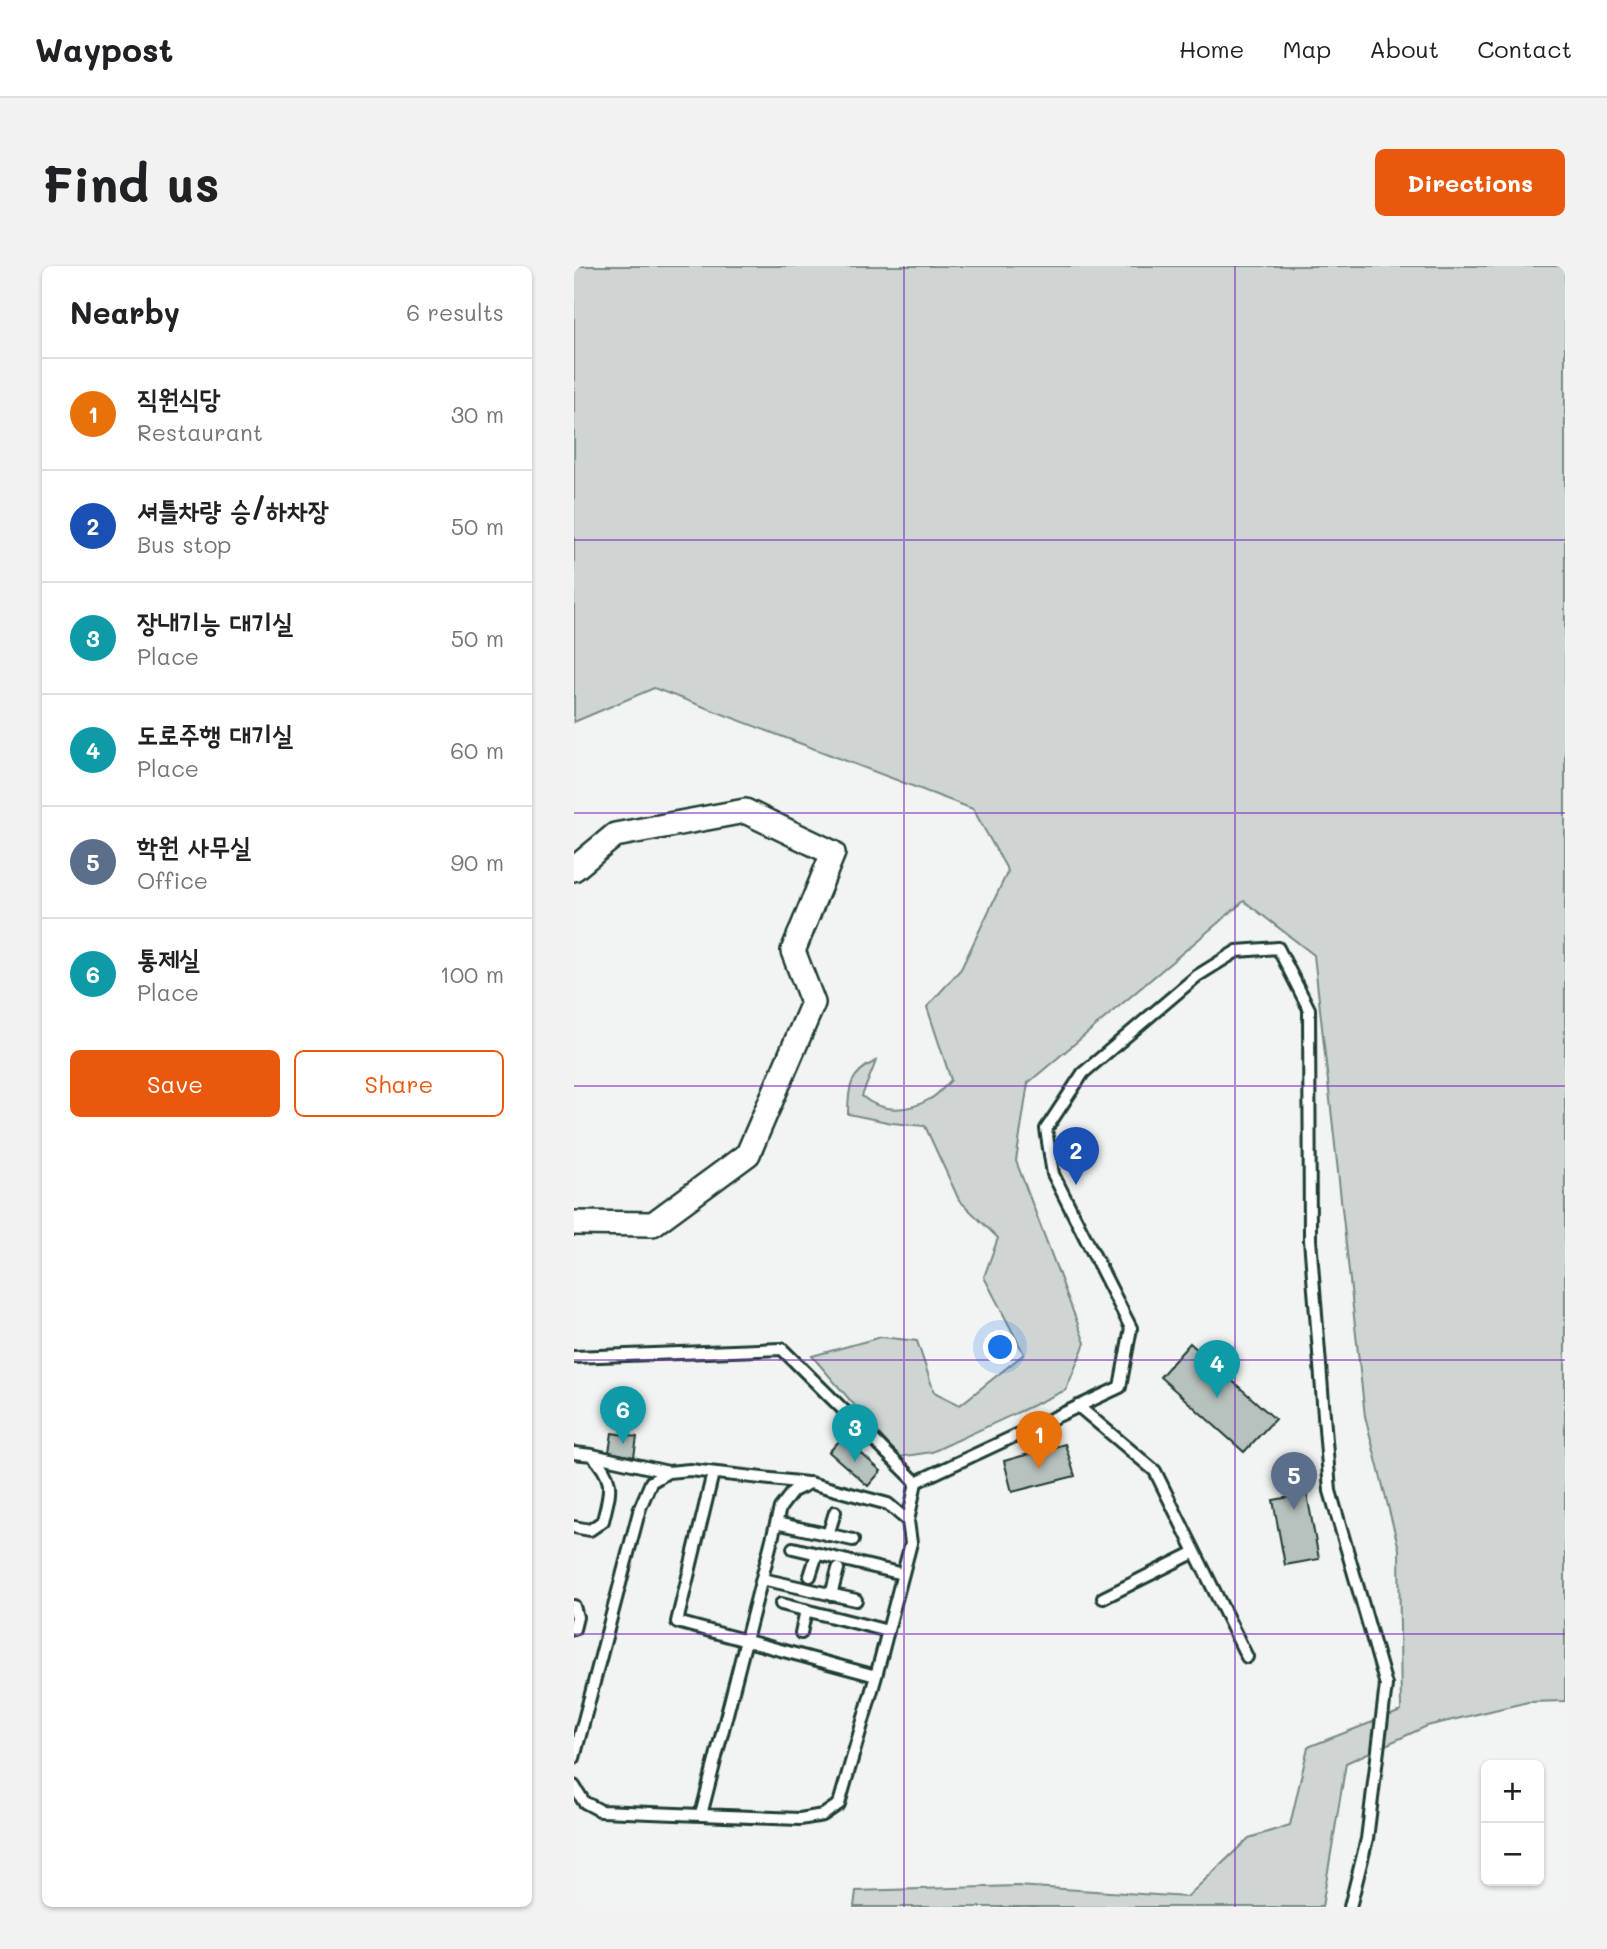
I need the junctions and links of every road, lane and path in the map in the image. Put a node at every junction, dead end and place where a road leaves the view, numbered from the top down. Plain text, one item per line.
1 (574, 869) edge
2 (574, 1223) edge
3 (574, 1357) edge
4 (1078, 1406) junction
5 (574, 1453) edge
6 (592, 1455) junction
7 (668, 1472) junction
8 (713, 1473) junction
9 (916, 1482) junction
10 (810, 1483) junction
11 (835, 1513) dead end
12 (908, 1521) junction
13 (776, 1523) junction
14 (574, 1527) edge
15 (828, 1535) junction
16 (852, 1540) dead end
17 (793, 1548) dead end
18 (1195, 1552) junction
19 (817, 1554) junction
20 (838, 1569) dead end
21 (903, 1574) junction
22 (810, 1576) dead end
23 (762, 1580) junction
24 (831, 1595) junction
25 (1103, 1598) dead end
26 (856, 1600) dead end
27 (781, 1604) dead end
28 (574, 1606) edge
29 (806, 1610) junction
30 (574, 1629) edge
31 (888, 1631) junction
32 (801, 1633) dead end
33 (746, 1641) junction
34 (1247, 1657) dead end
35 (876, 1676) junction
36 (574, 1758) edge
37 (574, 1786) edge
38 (701, 1815) junction
39 (1350, 1907) edge

1 - 2 street
3 - 9 lane
4 - 9 lane
4 - 18 lane
4 - 39 lane
5 - 6 lane
6 - 7 lane
6 - 14 lane
7 - 8 lane
7 - 36 lane
8 - 10 lane
8 - 33 lane
9 - 12 lane
10 - 12 lane
10 - 13 lane
11 - 15 lane
12 - 21 lane
13 - 15 lane
13 - 23 lane
15 - 16 lane
17 - 19 lane
18 - 25 lane
18 - 34 lane
19 - 21 lane
19 - 22 lane
20 - 24 lane
21 - 31 lane
23 - 24 lane
23 - 33 lane
24 - 26 lane
27 - 29 lane
28 - 30 lane
29 - 31 lane
29 - 32 lane
31 - 35 lane
33 - 35 lane
33 - 38 lane
35 - 38 lane
37 - 38 lane

